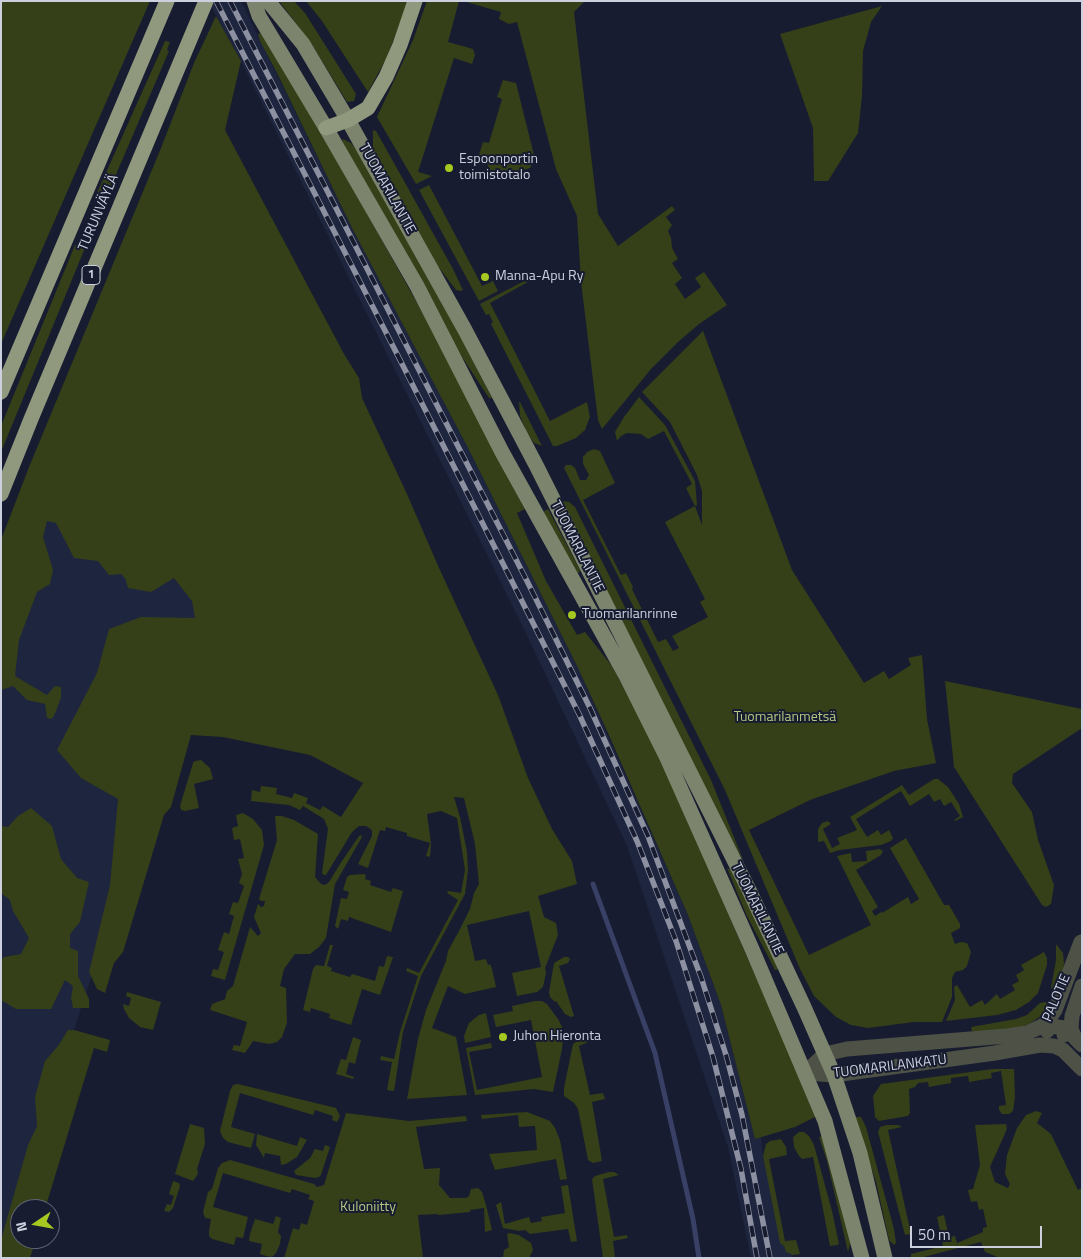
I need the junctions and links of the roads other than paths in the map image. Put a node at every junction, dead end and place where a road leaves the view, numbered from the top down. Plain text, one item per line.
1 (167, 1) edge
2 (206, 1) edge
3 (254, 1) edge
4 (268, 1) edge
5 (415, 1) edge
6 (348, 120) junction
7 (326, 128) junction
8 (1, 392) edge
9 (1, 494) edge
10 (1081, 942) edge
11 (1082, 986) edge
12 (1044, 1024) junction
13 (1071, 1028) junction
14 (1082, 1045) edge
15 (1054, 1046) junction
16 (825, 1054) junction
17 (1082, 1069) edge
18 (805, 1073) junction
19 (834, 1075) junction
20 (862, 1258) edge
21 (885, 1258) edge

1 - 8 highway, TURUNVÄYLÄ
2 - 9 highway, TURUNVÄYLÄ / 1
3 - 7 main road, TUOMARILANTIE
4 - 6 main road, TUOMARILANTIE
5 - 6 highway
6 - 7 highway
6 - 16 main road, TUOMARILANTIE
7 - 18 main road, TUOMARILANTIE
10 - 12 street, PALOTIE
11 - 13 street, PALOTIE
12 - 13 street
12 - 15 street, PALOTIE
12 - 16 street, TUOMARILANKATU
13 - 14 street
13 - 15 street, PALOTIE
15 - 17 street
15 - 19 street, TUOMARILANKATU
16 - 18 street, TUOMARILANKATU
16 - 19 main road, TUOMARILANTIE
18 - 19 street, TUOMARILANKATU
18 - 20 main road, TUOMARILANTIE
19 - 21 main road, TUOMARILANTIE

